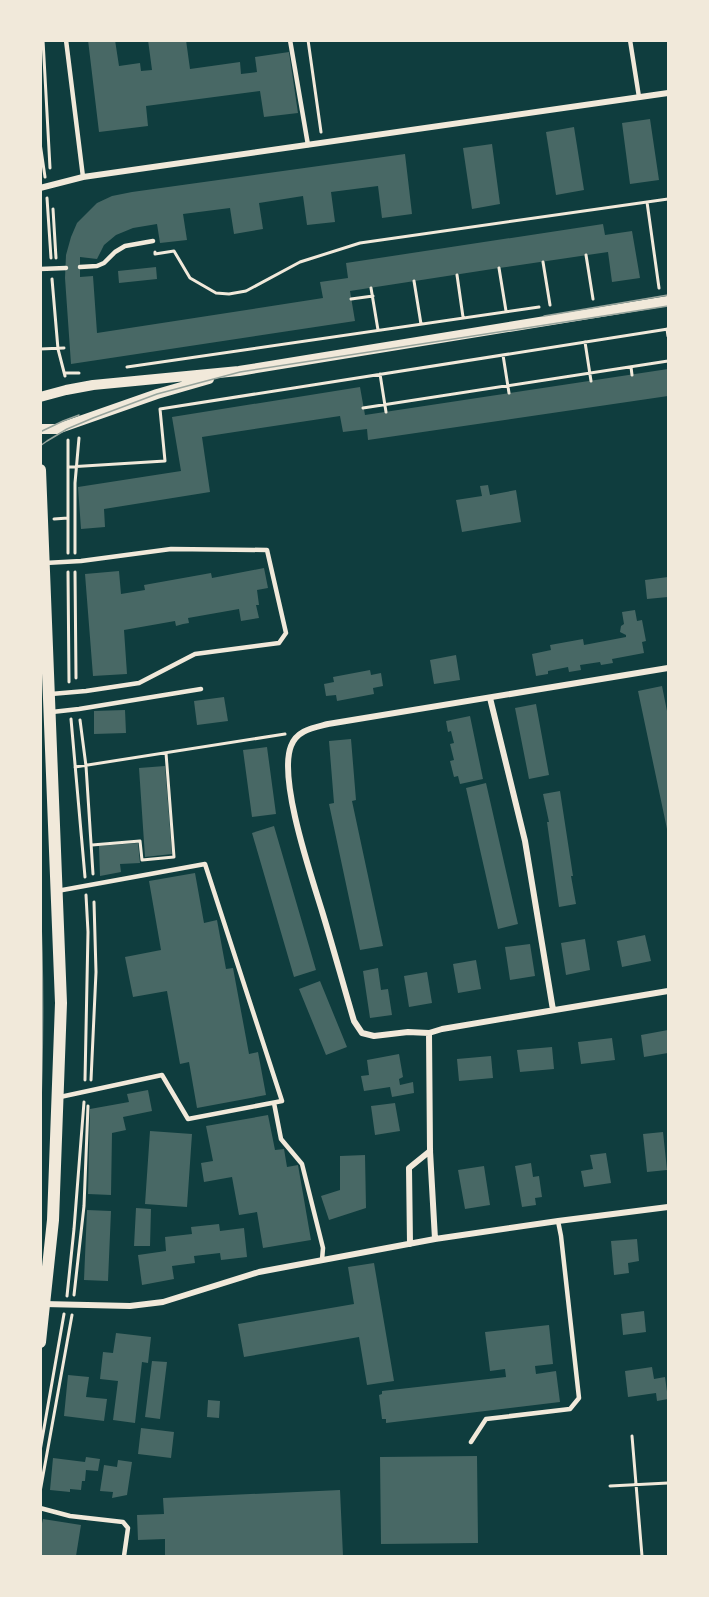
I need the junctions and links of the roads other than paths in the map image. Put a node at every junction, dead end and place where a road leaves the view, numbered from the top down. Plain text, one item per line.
1 (66, 40) edge
2 (290, 40) edge
3 (630, 40) edge
4 (669, 93) edge
5 (639, 97) junction
6 (308, 145) junction
7 (83, 177) junction
8 (43, 187) edge
9 (153, 241) road end
10 (80, 267) dead end
11 (66, 268) dead end
12 (40, 269) edge
13 (664, 301) edge
14 (239, 371) junction
15 (132, 382) junction
16 (40, 397) edge
17 (137, 401) junction
18 (40, 429) edge
19 (40, 470) edge
20 (41, 497) edge
21 (44, 563) junction
22 (669, 668) edge
23 (201, 689) dead end
24 (49, 694) junction
25 (490, 698) junction
26 (49, 712) junction
27 (57, 891) junction
28 (669, 992) edge
29 (553, 1010) junction
30 (429, 1033) junction
31 (58, 1098) junction
32 (274, 1103) junction
33 (430, 1151) junction
34 (669, 1208) edge
35 (558, 1221) junction
36 (435, 1239) junction
37 (410, 1244) junction
38 (322, 1260) junction
39 (44, 1304) junction
40 (40, 1342) edge
41 (471, 1442) dead end
42 (40, 1508) edge
43 (124, 1557) edge

1 - 7 lane
2 - 6 lane
3 - 5 lane
4 - 5 street
5 - 6 street
6 - 7 street
7 - 8 street
9 - 10 lane
11 - 12 lane
13 - 14 street
14 - 15 street
14 - 17 street
15 - 16 street
15 - 17 street
17 - 18 street
19 - 20 main road
20 - 21 main road
21 - 24 main road
21 - 24 lane
22 - 25 street
23 - 26 lane
24 - 26 main road
25 - 29 street
25 - 30 street
26 - 27 main road
27 - 31 main road
27 - 32 lane
28 - 29 street
29 - 30 street
30 - 33 street
31 - 32 lane
31 - 39 main road
32 - 38 lane
33 - 36 street
33 - 37 street
34 - 35 street
35 - 36 street
35 - 41 lane
36 - 37 street
37 - 38 street
38 - 39 street
39 - 40 main road
42 - 43 lane

